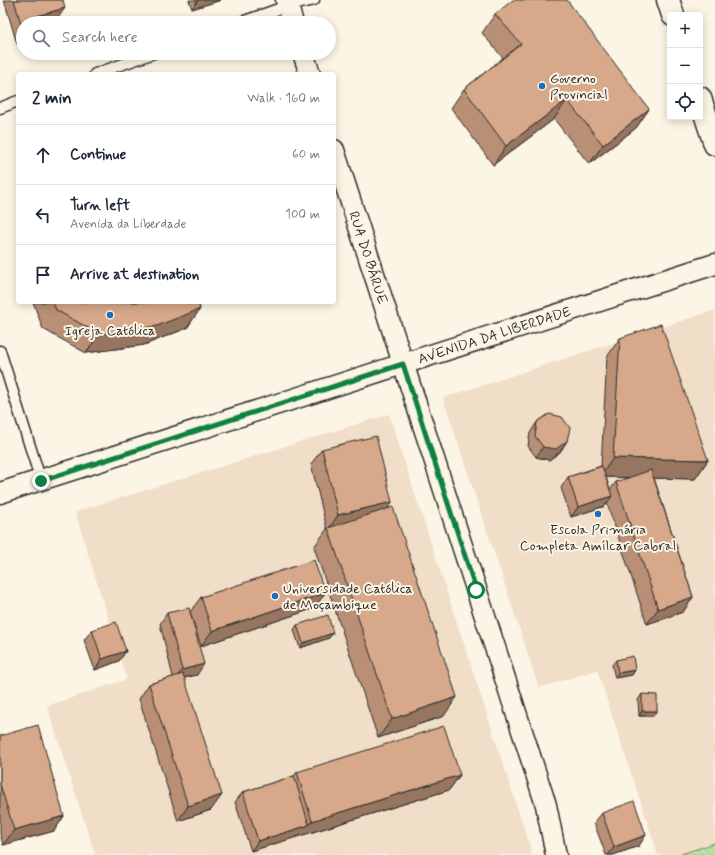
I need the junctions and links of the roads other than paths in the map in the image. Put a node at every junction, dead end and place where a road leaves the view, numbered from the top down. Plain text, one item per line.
1 (314, 0) edge
2 (668, 0) edge
3 (289, 10) edge
4 (672, 12) edge
5 (266, 16) edge
6 (134, 60) edge
7 (305, 60) edge
8 (101, 72) edge
9 (309, 72) edge
10 (16, 102) edge
11 (703, 107) edge
12 (0, 108) edge
13 (715, 144) edge
14 (336, 156) edge
15 (715, 264) edge
16 (0, 351) edge
17 (403, 364) junction
18 (41, 481) junction
19 (0, 493) edge
20 (556, 855) edge

1 - 3 lane
2 - 4 street
3 - 5 lane
6 - 8 lane
7 - 9 street
10 - 12 lane
11 - 13 street
14 - 17 street, RUA DO BÁRUE
15 - 17 street, AVENIDA DA LIBERDADE
16 - 18 lane
17 - 18 street, AVENIDA DA LIBERDADE
17 - 20 street, RUA DO BÁRUE
18 - 19 street, AVENIDA DA LIBERDADE

